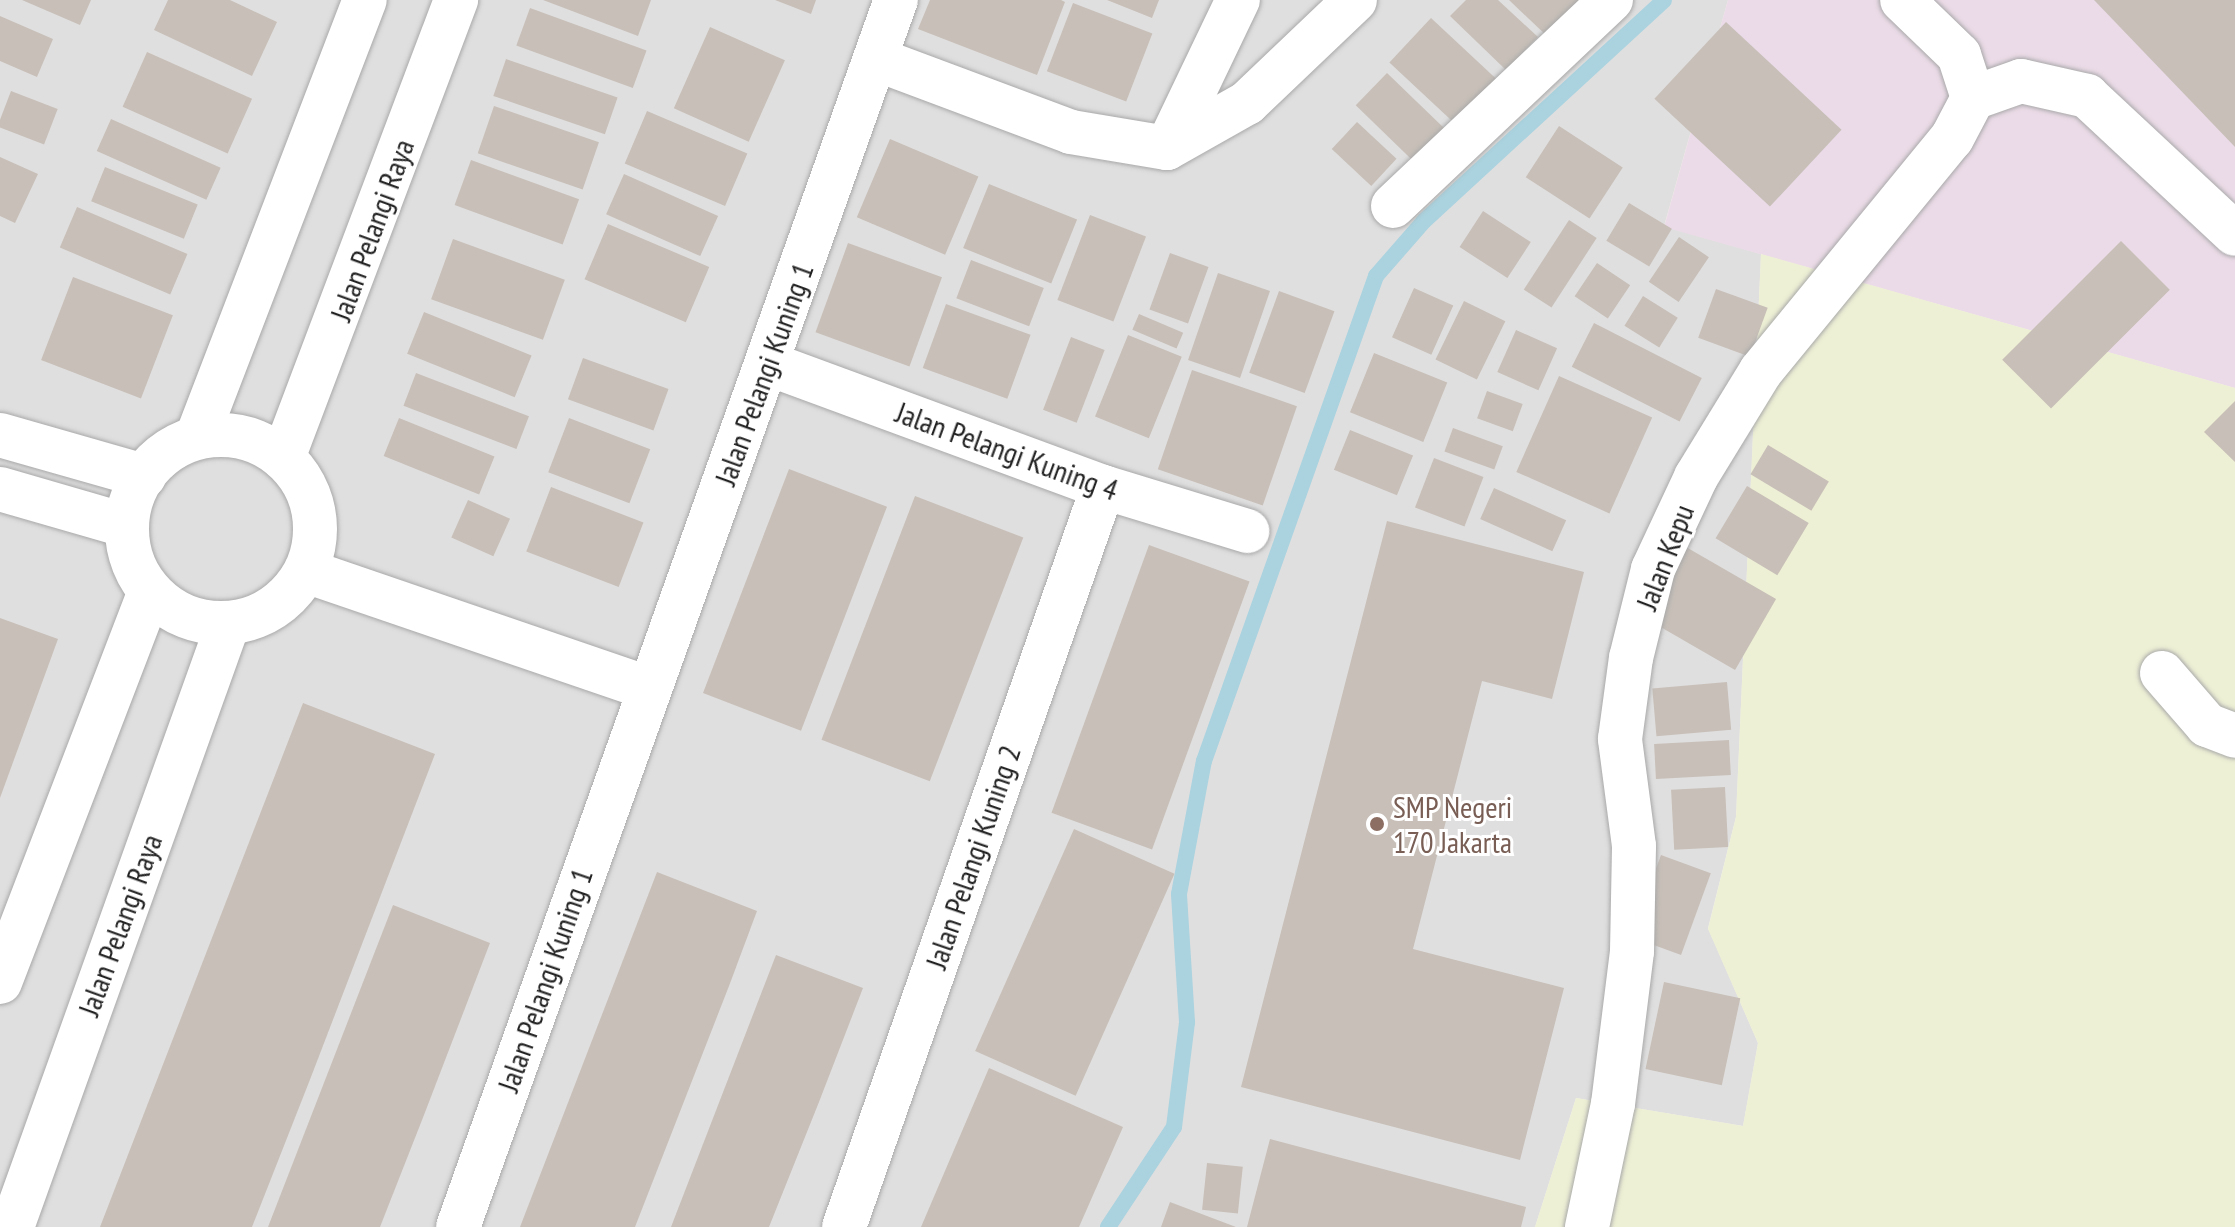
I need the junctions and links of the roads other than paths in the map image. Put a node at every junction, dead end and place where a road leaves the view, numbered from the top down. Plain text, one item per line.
1 (365, 0) edge
2 (456, 0) edge
3 (896, 0) edge
4 (1238, 0) edge
5 (1355, 0) edge
6 (1611, 0) edge
7 (1902, 0) edge
8 (876, 59) junction
9 (1973, 98) junction
10 (1167, 148) junction
11 (1393, 206) dead end
12 (2235, 234) edge
13 (769, 364) junction
14 (0, 435) edge
15 (197, 437) junction
16 (283, 458) junction
17 (144, 476) junction
18 (1103, 487) junction
19 (0, 489) edge
20 (125, 525) junction
21 (1247, 531) dead end
22 (306, 571) junction
23 (149, 593) junction
24 (228, 624) junction
25 (2162, 673) dead end
26 (648, 688) junction
27 (2235, 736) edge
28 (0, 982) edge
29 (12, 1227) edge
30 (458, 1227) edge
31 (844, 1227) edge
32 (1587, 1227) edge

1 - 15 street
2 - 16 street, Jalan Pelangi Raya
3 - 8 street, Jalan Pelangi Kuning 1
4 - 10 street
5 - 10 street
6 - 11 street
7 - 9 street
8 - 10 street
8 - 13 street, Jalan Pelangi Kuning 1
9 - 12 street
9 - 32 street, Jalan Kepu
13 - 18 street, Jalan Pelangi Kuning 4
13 - 26 street, Jalan Pelangi Kuning 1
14 - 17 street
15 - 16 street
15 - 17 street
16 - 22 street
17 - 20 street
18 - 21 street, Jalan Pelangi Kuning 4
18 - 31 street, Jalan Pelangi Kuning 2
19 - 20 street
20 - 23 street
22 - 24 street
22 - 26 street
23 - 24 street
23 - 28 street
24 - 29 street, Jalan Pelangi Raya
25 - 27 street
26 - 30 street, Jalan Pelangi Kuning 1

